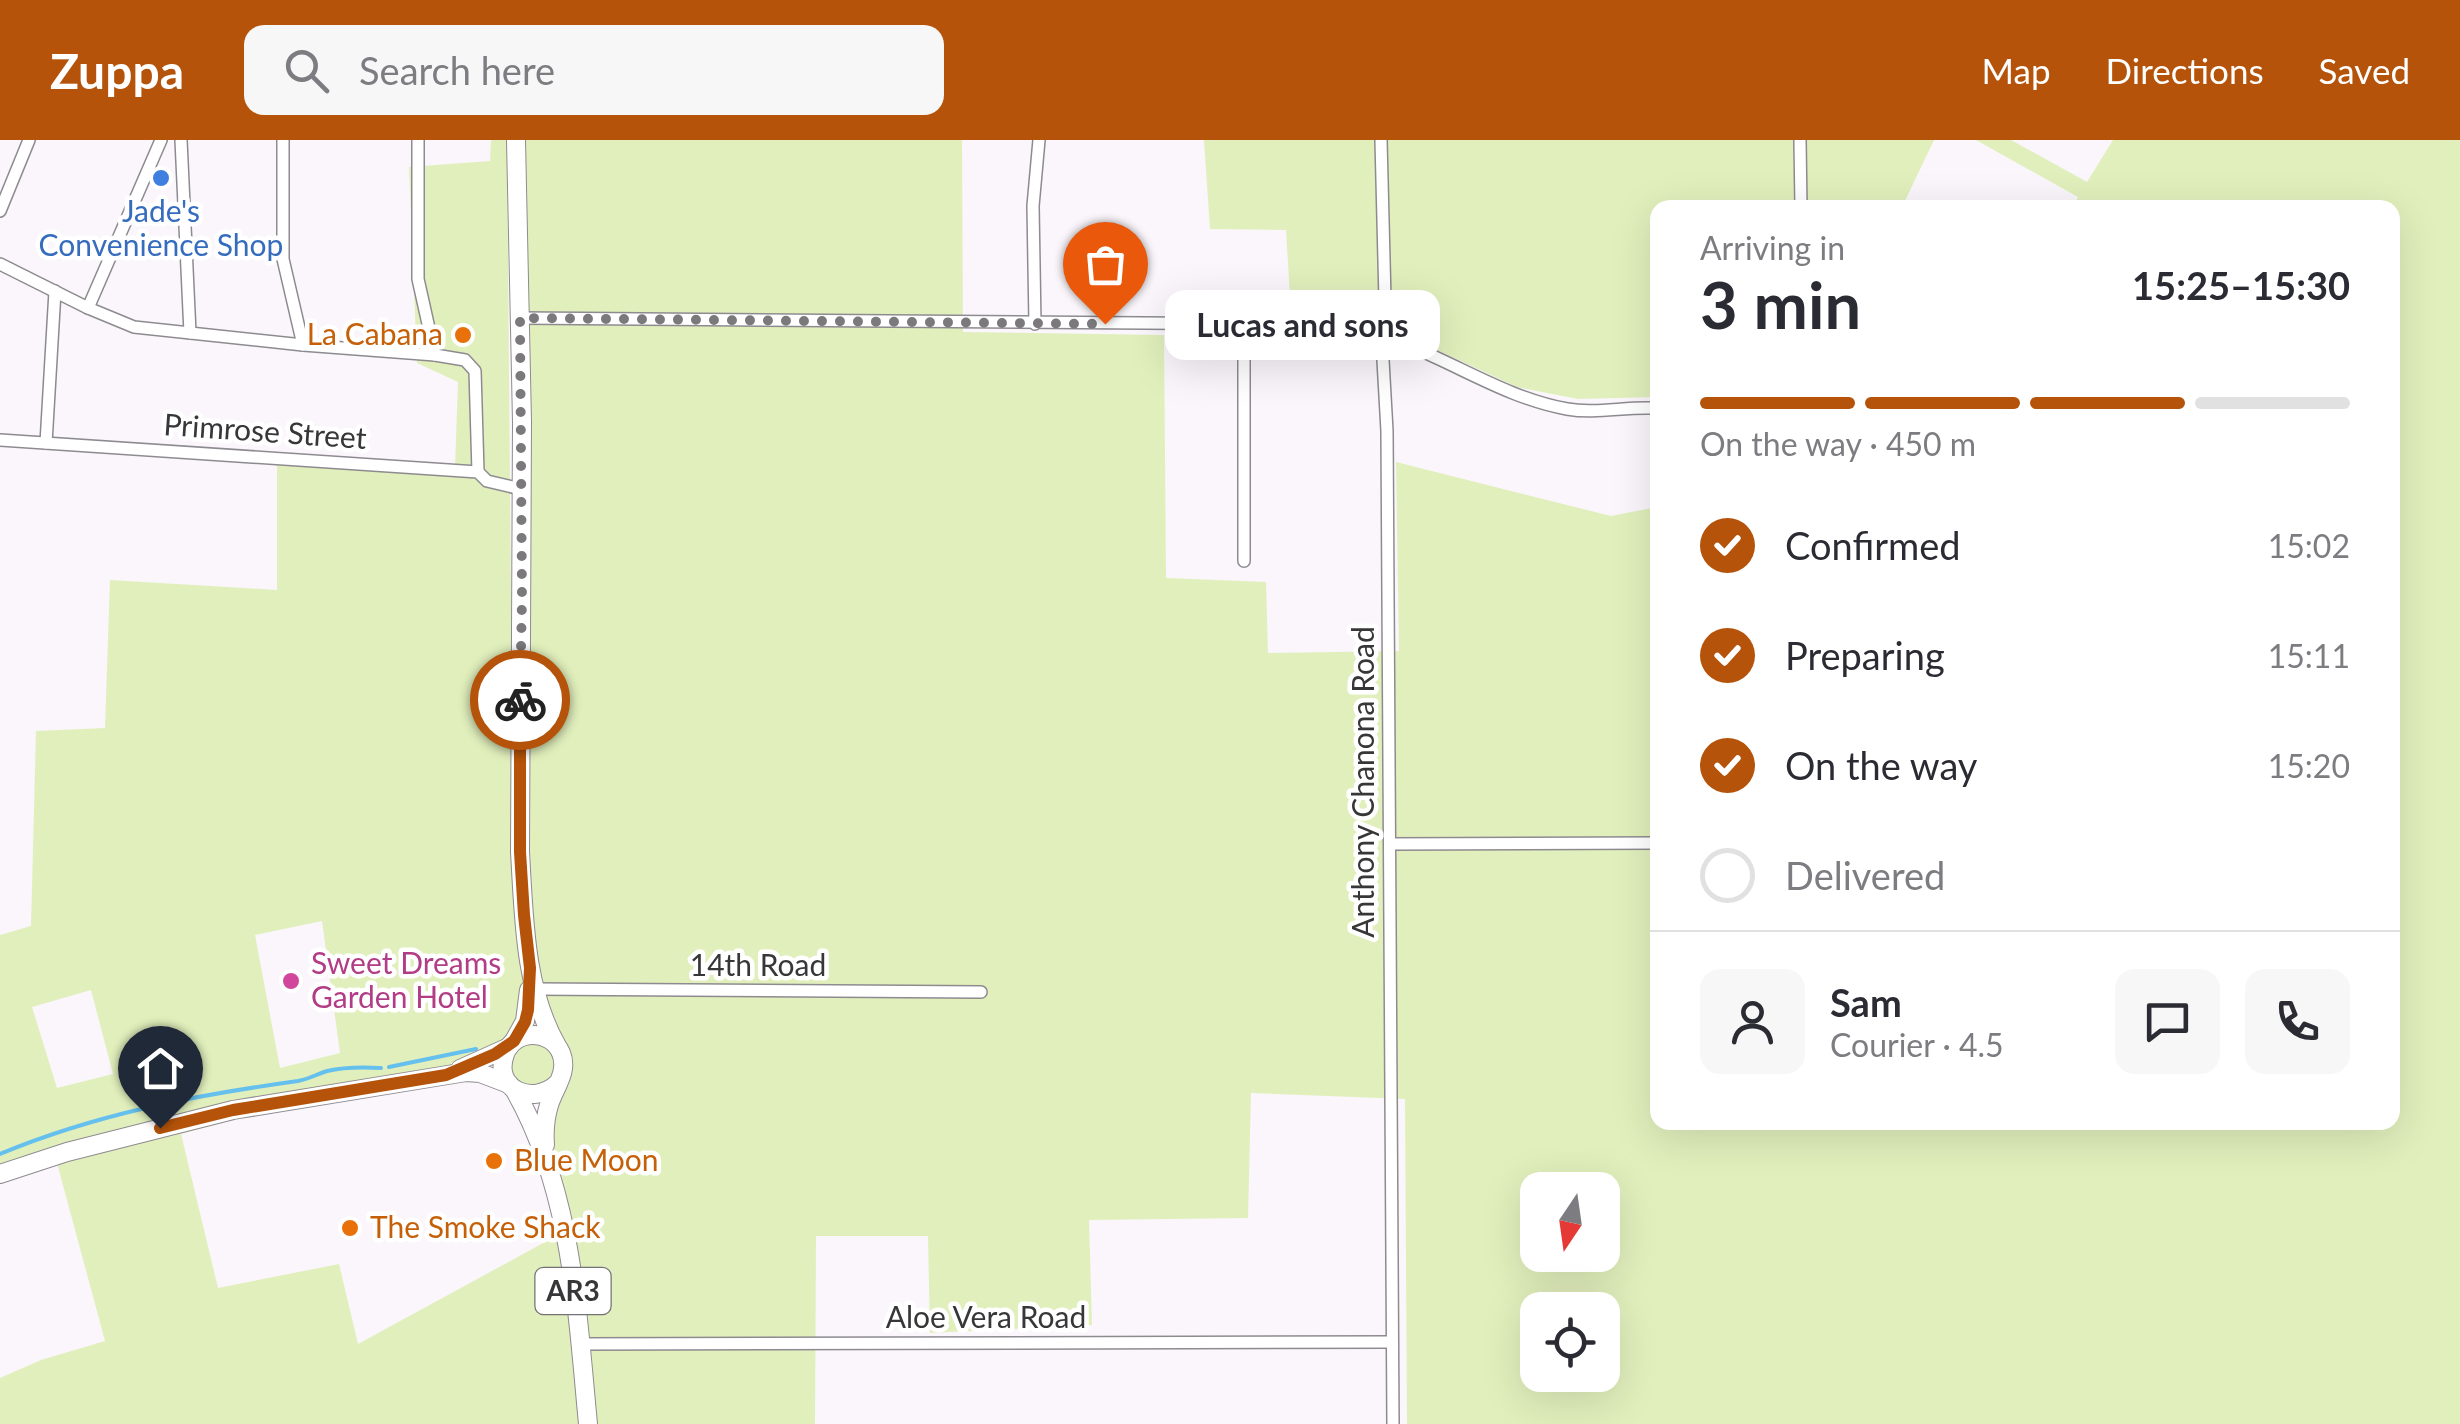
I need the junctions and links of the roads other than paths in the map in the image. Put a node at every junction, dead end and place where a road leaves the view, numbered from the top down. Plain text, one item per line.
1 (29, 140) edge
2 (161, 140) edge
3 (181, 140) edge
4 (283, 140) edge
5 (418, 140) edge
6 (516, 140) edge
7 (1038, 140) edge
8 (1381, 140) edge
9 (1800, 140) edge
10 (1801, 200) edge
11 (0, 210) edge
12 (0, 264) edge
13 (55, 291) junction
14 (88, 308) junction
15 (520, 318) junction
16 (1036, 324) junction
17 (1244, 326) junction
18 (1381, 330) junction
19 (190, 333) junction
20 (303, 345) junction
21 (435, 356) junction
22 (1650, 408) edge
23 (0, 440) edge
24 (46, 443) junction
25 (478, 472) junction
26 (521, 489) junction
27 (1244, 561) dead end
28 (1650, 843) edge
29 (1390, 844) junction
30 (530, 968) junction
31 (535, 989) junction
32 (981, 992) dead end
33 (512, 1044) junction
34 (557, 1046) junction
35 (446, 1075) junction
36 (558, 1084) junction
37 (512, 1087) junction
38 (548, 1160) junction
39 (0, 1174) edge
40 (1392, 1342) junction
41 (580, 1344) junction
42 (588, 1424) edge
43 (1393, 1424) edge

1 - 11 street
2 - 14 street
3 - 19 street
4 - 20 street
5 - 21 street
6 - 15 main road
7 - 16 street
8 - 18 street, Anthony Chanona Road
9 - 10 street
12 - 13 street
13 - 14 street
13 - 24 street
14 - 19 street
15 - 16 street
15 - 26 main road
16 - 17 street
17 - 18 street
17 - 27 street
18 - 22 street
18 - 29 street, Anthony Chanona Road
19 - 20 street
20 - 21 street
21 - 25 street
23 - 24 street, Primrose Street
24 - 25 street, Primrose Street
25 - 26 street, Primrose Street
26 - 30 main road
28 - 29 street
29 - 40 street, Anthony Chanona Road
30 - 31 main road
30 - 33 main road
31 - 32 street, 14th Road
31 - 34 main road
33 - 34 main road
33 - 35 main road
33 - 37 main road
34 - 36 main road
35 - 37 main road
35 - 39 main road
36 - 37 main road
36 - 38 main road, AR3
37 - 38 main road, AR3
38 - 41 main road, AR3
40 - 41 street, Aloe Vera Road
40 - 43 street, Anthony Chanona Road
41 - 42 main road, AR3

